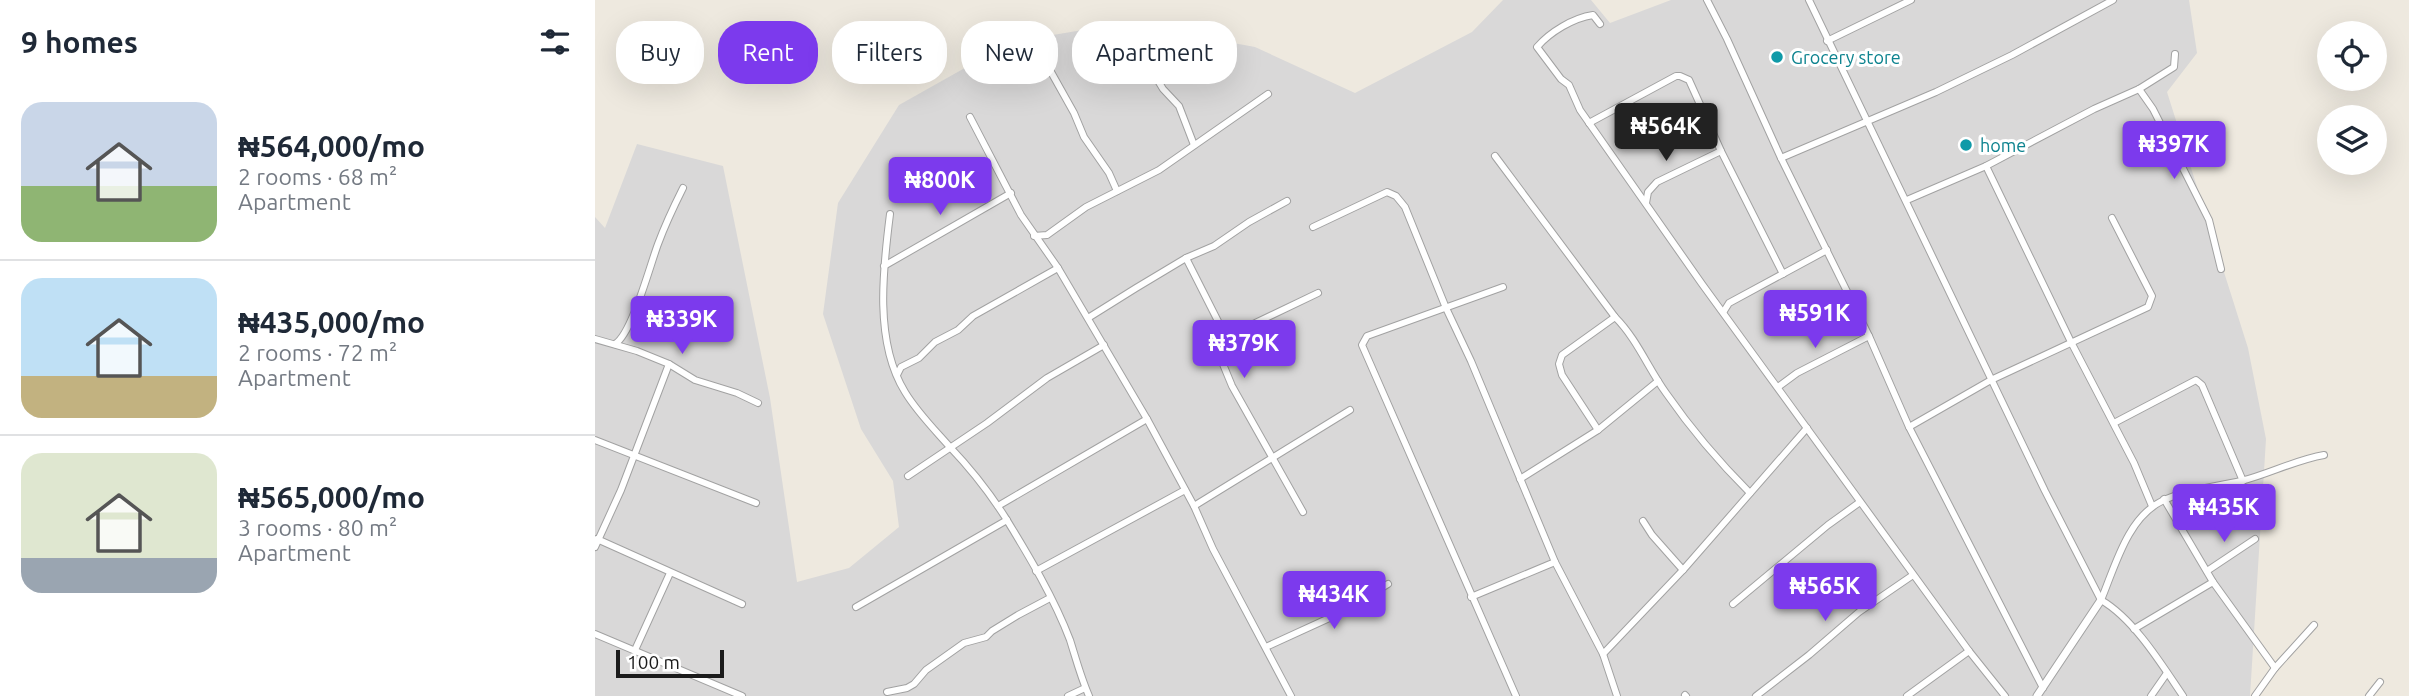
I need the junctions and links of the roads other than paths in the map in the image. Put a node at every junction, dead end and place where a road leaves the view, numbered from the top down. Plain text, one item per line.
1 (1707, 0) edge
2 (1809, 0) edge
3 (1912, 0) edge
4 (2113, 0) edge
5 (1600, 24) dead end
6 (1827, 41) junction
7 (2175, 54) dead end
8 (1058, 84) edge
9 (1160, 84) edge
10 (2139, 89) junction
11 (1268, 94) dead end
12 (970, 117) dead end
13 (1589, 122) junction
14 (1866, 122) junction
15 (1194, 145) junction
16 (1721, 151) junction
17 (1495, 156) dead end
18 (1781, 159) junction
19 (1986, 166) junction
20 (683, 188) dead end
21 (1117, 191) junction
22 (1011, 193) junction
23 (1907, 200) junction
24 (1287, 201) dead end
25 (1646, 203) junction
26 (890, 214) dead end
27 (2112, 218) dead end
28 (1313, 227) dead end
29 (1047, 234) junction
30 (1034, 236) junction
31 (1042, 248) junction
32 (1827, 250) junction
33 (1186, 258) junction
34 (884, 266) junction
35 (1058, 268) junction
36 (2221, 269) dead end
37 (1783, 274) junction
38 (1503, 287) dead end
39 (1318, 293) dead end
40 (1446, 308) junction
41 (1724, 311) junction
42 (1615, 317) junction
43 (1088, 318) junction
44 (1869, 336) junction
45 (1226, 337) junction
46 (595, 339) edge
47 (2071, 342) junction
48 (615, 344) junction
49 (1104, 345) junction
50 (669, 364) junction
51 (897, 375) junction
52 (1991, 380) junction
53 (1658, 381) junction
54 (1778, 387) junction
55 (758, 403) dead end
56 (1350, 410) dead end
57 (1147, 419) junction
58 (2114, 423) junction
59 (1909, 427) junction
60 (1807, 428) junction
61 (1598, 430) junction
62 (595, 440) edge
63 (950, 446) junction
64 (2324, 455) dead end
65 (634, 456) junction
66 (1272, 456) junction
67 (908, 476) dead end
68 (1520, 479) junction
69 (2243, 481) junction
70 (1185, 489) junction
71 (1750, 493) junction
72 (2164, 499) junction
73 (1860, 502) junction
74 (756, 503) dead end
75 (998, 506) junction
76 (1194, 506) junction
77 (2152, 506) junction
78 (1303, 512) dead end
79 (1007, 520) junction
80 (1643, 521) dead end
81 (2255, 540) dead end
82 (596, 542) edge
83 (1555, 562) junction
84 (1683, 570) junction
85 (1036, 571) junction
86 (2207, 571) junction
87 (670, 573) junction
88 (1913, 575) junction
89 (2213, 582) junction
90 (1388, 584) dead end
91 (1471, 597) junction
92 (1050, 598) junction
93 (2101, 600) junction
94 (742, 604) dead end
95 (1733, 604) dead end
96 (856, 607) dead end
97 (2314, 625) dead end
98 (2134, 629) junction
99 (595, 634) edge
100 (1266, 647) junction
101 (635, 650) junction
102 (1969, 651) junction
103 (1603, 654) junction
104 (2275, 668) junction
105 (2167, 673) junction
106 (2380, 682) dead end
107 (1085, 688) junction
108 (2043, 688) junction
109 (887, 692) dead end
110 (742, 696) edge
111 (1067, 696) edge
112 (1089, 696) edge
113 (1291, 696) edge
114 (1516, 696) edge
115 (1617, 696) edge
116 (1756, 696) edge
117 (1907, 696) edge
118 (2005, 696) edge
119 (2037, 696) edge
120 (2151, 696) edge
121 (2183, 696) edge
122 (2255, 696) edge
123 (2369, 696) edge

1 - 18 street
2 - 6 street
3 - 6 street
4 - 14 street
5 - 13 street
6 - 14 street
7 - 10 street
8 - 21 street
9 - 15 street
10 - 19 street
10 - 36 street
11 - 15 street
12 - 22 street
13 - 16 street
13 - 25 street
14 - 18 street
14 - 23 street
15 - 21 street
16 - 25 street
16 - 37 street
17 - 42 street
18 - 32 street
19 - 23 street
19 - 47 street
20 - 48 street
21 - 29 street
22 - 30 street
22 - 34 street
23 - 52 street
24 - 33 street
25 - 41 street
26 - 34 street
27 - 47 street
28 - 40 street
29 - 30 street
29 - 31 street
30 - 31 street
31 - 35 street
32 - 37 street
32 - 44 street
33 - 43 street
33 - 45 street
34 - 51 street
35 - 43 street
35 - 51 street
37 - 41 street
38 - 40 street
39 - 45 street
40 - 68 street
40 - 91 street
41 - 54 street
42 - 53 street
42 - 61 street
43 - 49 street
44 - 54 street
44 - 59 street
45 - 66 street
46 - 48 street
47 - 52 street
47 - 58 street
48 - 50 street
49 - 57 street
49 - 63 street
50 - 55 street
50 - 65 street
51 - 63 street
52 - 59 street
52 - 93 street
53 - 61 street
53 - 71 street
54 - 60 street
56 - 66 street
57 - 70 street
57 - 75 street
58 - 69 street
58 - 77 street
59 - 108 street
60 - 71 street
60 - 73 street
61 - 68 street
62 - 65 street
63 - 67 street
63 - 75 street
64 - 69 street
65 - 74 street
65 - 82 street
66 - 76 street
66 - 78 street
68 - 83 street
69 - 72 street
70 - 76 street
70 - 85 street
71 - 84 street
72 - 77 street
72 - 86 street
73 - 88 street
73 - 95 street
75 - 79 street
76 - 100 street
77 - 93 street
79 - 85 street
79 - 96 street
80 - 84 street
81 - 86 street
82 - 87 street
83 - 91 street
83 - 103 street
84 - 103 street
85 - 92 street
86 - 89 street
87 - 94 street
87 - 101 street
88 - 102 street
88 - 116 street
89 - 98 street
89 - 104 street
90 - 100 street
91 - 114 street
92 - 107 street
92 - 109 street
93 - 98 street
93 - 108 street
97 - 104 street
98 - 105 street
99 - 101 street
100 - 113 street
101 - 110 street
102 - 117 street
102 - 118 street
103 - 115 street
104 - 122 street
105 - 120 street
105 - 121 street
106 - 123 street
107 - 111 street
107 - 112 street
108 - 119 street

